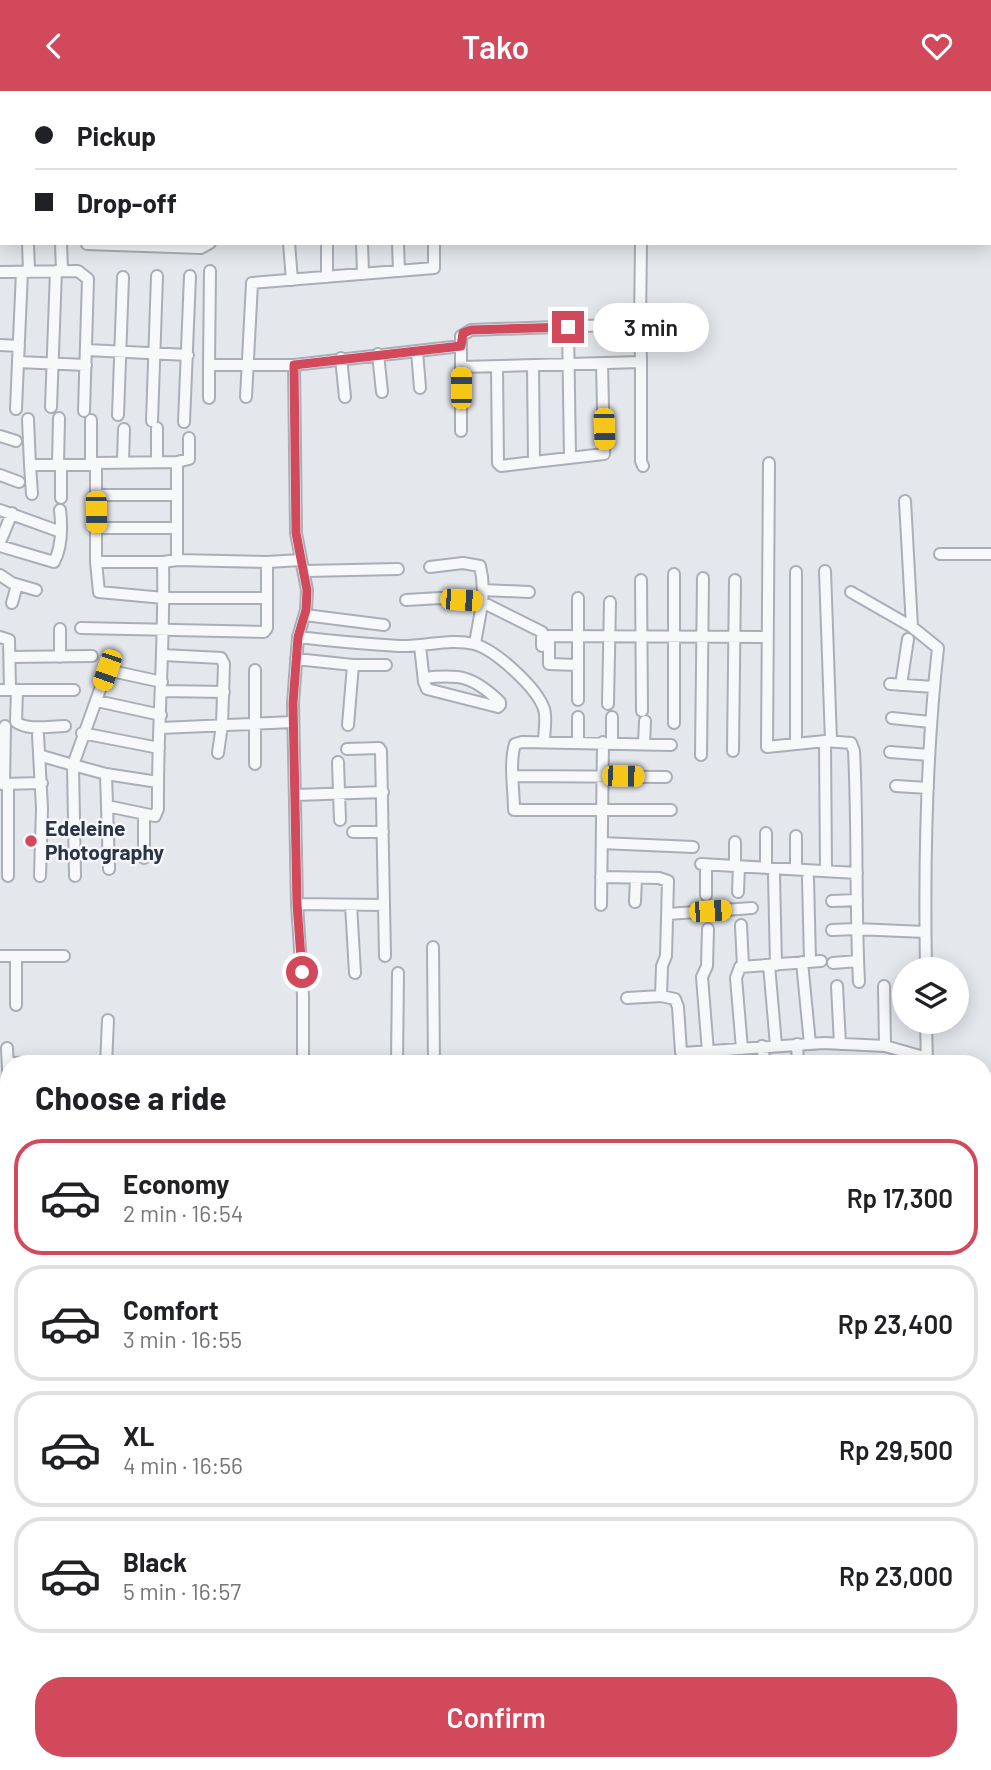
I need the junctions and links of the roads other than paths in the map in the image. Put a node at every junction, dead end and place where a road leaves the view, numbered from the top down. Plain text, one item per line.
1 (28, 245) edge
2 (61, 245) edge
3 (116, 245) edge
4 (206, 245) edge
5 (289, 245) edge
6 (327, 245) edge
7 (362, 245) edge
8 (398, 245) edge
9 (434, 245) edge
10 (641, 245) edge
11 (59, 271) junction
12 (210, 271) dead end
13 (400, 271) junction
14 (0, 272) edge
15 (25, 272) junction
16 (363, 274) junction
17 (157, 276) dead end
18 (190, 276) dead end
19 (122, 277) dead end
20 (327, 277) junction
21 (292, 280) junction
22 (640, 324) junction
23 (568, 327) junction
24 (0, 345) edge
25 (19, 346) junction
26 (461, 346) junction
27 (87, 350) junction
28 (121, 350) junction
29 (417, 351) junction
30 (155, 352) junction
31 (378, 354) junction
32 (188, 355) junction
33 (341, 358) junction
34 (18, 362) junction
35 (641, 362) junction
36 (52, 363) junction
37 (602, 363) junction
38 (247, 364) junction
39 (568, 364) junction
40 (86, 365) junction
41 (209, 365) junction
42 (294, 365) junction
43 (534, 365) junction
44 (461, 367) junction
45 (497, 367) junction
46 (420, 388) dead end
47 (382, 392) dead end
48 (246, 397) dead end
49 (345, 397) dead end
50 (209, 398) dead end
51 (51, 407) dead end
52 (16, 409) dead end
53 (118, 415) dead end
54 (59, 418) dead end
55 (28, 419) dead end
56 (184, 422) dead end
57 (124, 429) dead end
58 (461, 431) dead end
59 (0, 436) edge
60 (189, 438) dead end
61 (16, 442) dead end
62 (570, 457) junction
63 (123, 461) junction
64 (157, 461) junction
65 (177, 462) junction
66 (534, 462) junction
67 (769, 463) dead end
68 (30, 465) junction
69 (59, 465) junction
70 (93, 465) junction
71 (643, 466) dead end
72 (0, 475) edge
73 (19, 482) dead end
74 (32, 494) dead end
75 (96, 495) junction
76 (177, 495) junction
77 (61, 498) dead end
78 (905, 501) dead end
79 (0, 509) edge
80 (60, 510) dead end
81 (12, 513) junction
82 (96, 528) junction
83 (177, 529) junction
84 (61, 532) junction
85 (0, 544) edge
86 (940, 554) dead end
87 (991, 554) edge
88 (177, 560) junction
89 (96, 562) junction
90 (163, 562) junction
91 (267, 562) junction
92 (303, 565) junction
93 (430, 567) dead end
94 (398, 569) dead end
95 (825, 571) dead end
96 (796, 572) dead end
97 (674, 574) dead end
98 (0, 575) edge
99 (703, 579) dead end
100 (641, 580) dead end
101 (734, 580) dead end
102 (18, 585) junction
103 (36, 590) dead end
104 (528, 591) dead end
105 (851, 592) dead end
106 (483, 596) junction
107 (164, 598) junction
108 (267, 598) junction
109 (578, 598) dead end
110 (406, 600) dead end
111 (610, 602) dead end
112 (12, 603) dead end
113 (305, 615) junction
114 (384, 625) dead end
115 (912, 627) junction
116 (81, 628) dead end
117 (60, 629) dead end
118 (163, 630) junction
119 (578, 636) junction
120 (609, 636) junction
121 (641, 636) junction
122 (0, 637) edge
123 (298, 637) junction
124 (674, 637) junction
125 (702, 637) junction
126 (734, 637) junction
127 (767, 638) junction
128 (908, 639) dead end
129 (475, 644) junction
130 (420, 646) junction
131 (542, 648) dead end
132 (10, 656) junction
133 (92, 656) dead end
134 (112, 656) dead end
135 (163, 656) junction
136 (60, 657) junction
137 (296, 659) junction
138 (353, 665) junction
139 (386, 665) dead end
140 (578, 665) junction
141 (107, 670) junction
142 (255, 670) dead end
143 (424, 678) junction
144 (162, 687) junction
145 (934, 687) junction
146 (9, 690) edge
147 (74, 690) dead end
148 (224, 692) junction
149 (578, 700) dead end
150 (97, 701) junction
151 (608, 704) dead end
152 (160, 715) junction
153 (579, 717) dead end
154 (612, 717) dead end
155 (892, 718) dead end
156 (293, 722) junction
157 (930, 722) junction
158 (256, 723) junction
159 (674, 723) dead end
160 (222, 725) junction
161 (348, 725) dead end
162 (5, 726) dead end
163 (65, 726) dead end
164 (161, 728) junction
165 (82, 733) junction
166 (38, 735) dead end
167 (544, 741) junction
168 (828, 741) junction
169 (578, 742) junction
170 (608, 742) junction
171 (644, 744) junction
172 (796, 744) junction
173 (671, 745) dead end
174 (159, 748) junction
175 (347, 749) dead end
176 (733, 751) dead end
177 (890, 752) dead end
178 (218, 753) dead end
179 (701, 755) dead end
180 (929, 755) junction
181 (40, 758) junction
182 (338, 762) dead end
183 (255, 764) dead end
184 (73, 765) junction
185 (106, 774) junction
186 (513, 776) junction
187 (602, 776) junction
188 (666, 777) dead end
189 (158, 782) junction
190 (41, 783) junction
191 (4, 784) edge
192 (896, 786) dead end
193 (928, 788) junction
194 (383, 792) junction
195 (339, 793) junction
196 (296, 795) junction
197 (107, 806) junction
198 (603, 809) junction
199 (671, 810) dead end
200 (144, 815) junction
201 (4, 819) edge
202 (340, 820) dead end
203 (353, 832) dead end
204 (383, 832) junction
205 (766, 833) dead end
206 (796, 836) dead end
207 (735, 842) dead end
208 (602, 843) junction
209 (693, 847) dead end
210 (4, 853) edge
211 (144, 858) dead end
212 (737, 866) junction
213 (109, 869) dead end
214 (796, 869) junction
215 (826, 870) junction
216 (770, 871) junction
217 (857, 873) junction
218 (8, 876) dead end
219 (40, 876) dead end
220 (75, 876) dead end
221 (601, 877) junction
222 (808, 877) dead end
223 (636, 878) junction
224 (738, 893) dead end
225 (706, 895) dead end
226 (856, 900) junction
227 (832, 901) dead end
228 (635, 902) dead end
229 (297, 904) junction
230 (351, 905) junction
231 (384, 905) junction
232 (601, 905) dead end
233 (752, 908) dead end
234 (668, 913) junction
235 (741, 925) dead end
236 (708, 929) dead end
237 (856, 929) junction
238 (832, 930) dead end
239 (925, 932) junction
240 (433, 947) dead end
241 (0, 956) edge
242 (64, 956) dead end
243 (385, 956) dead end
244 (16, 957) junction
245 (926, 957) edge
246 (811, 961) junction
247 (858, 961) junction
248 (833, 963) dead end
249 (773, 965) junction
250 (743, 966) junction
251 (355, 973) dead end
252 (398, 973) dead end
253 (859, 982) dead end
254 (837, 986) dead end
255 (884, 986) dead end
256 (661, 996) junction
257 (627, 998) dead end
258 (16, 1005) dead end
259 (108, 1020) dead end
260 (926, 1034) edge
261 (797, 1044) junction
262 (810, 1044) junction
263 (841, 1044) junction
264 (776, 1045) junction
265 (762, 1046) junction
266 (885, 1046) junction
267 (7, 1048) dead end
268 (737, 1049) junction
269 (7, 1055) edge
270 (106, 1055) edge
271 (303, 1055) edge
272 (397, 1055) edge
273 (434, 1055) edge
274 (698, 1055) edge
275 (703, 1055) edge
276 (708, 1055) edge
277 (735, 1055) edge
278 (764, 1055) edge
279 (798, 1055) edge
280 (910, 1055) edge
281 (927, 1055) edge

1 - 15 street
2 - 11 street
3 - 4 street
5 - 21 street
6 - 20 street
7 - 16 street
8 - 13 street
9 - 13 street
10 - 22 street
11 - 15 street
11 - 27 street
11 - 36 street
12 - 41 street
13 - 16 street
14 - 15 street
15 - 25 street
16 - 20 street
17 - 30 street
18 - 32 street
19 - 28 street
20 - 21 street
21 - 38 street
22 - 23 street
22 - 35 street
23 - 26 street
23 - 39 street
24 - 25 street
25 - 34 street
26 - 29 street
26 - 44 street
27 - 28 street
27 - 40 street
28 - 30 street
28 - 53 street
29 - 31 street
29 - 46 street
30 - 32 street
30 - 64 street
31 - 33 street
31 - 47 street
32 - 56 street
33 - 42 street
33 - 49 street
34 - 36 street
34 - 52 street
35 - 37 street
35 - 71 street
36 - 40 street
36 - 51 street
37 - 39 street
37 - 62 street
38 - 41 street
38 - 42 street
38 - 48 street
39 - 43 street
39 - 62 street
40 - 70 street
41 - 50 street
42 - 92 street
43 - 45 street
43 - 66 street
44 - 45 street
44 - 58 street
45 - 66 street
54 - 69 street
55 - 68 street
57 - 63 street
59 - 61 street
60 - 65 street
62 - 66 street
63 - 64 street
63 - 70 street
64 - 65 street
65 - 76 street
67 - 127 street
68 - 69 street
68 - 74 street
69 - 70 street
69 - 77 street
70 - 75 street
72 - 73 street
75 - 76 street
75 - 82 street
76 - 83 street
78 - 115 street
79 - 81 street
80 - 84 street
81 - 84 street
81 - 85 street
82 - 83 street
82 - 89 street
83 - 88 street
84 - 85 street
86 - 87 street
88 - 90 street
88 - 91 street
89 - 90 street
89 - 107 street
90 - 107 street
91 - 92 street
91 - 108 street
92 - 94 street
92 - 113 street
93 - 106 street
95 - 168 street
96 - 172 street
97 - 124 street
98 - 102 street
99 - 125 street
100 - 121 street
101 - 126 street
102 - 103 street
102 - 112 street
104 - 106 street
105 - 115 street
106 - 110 street
106 - 129 street
106 - 131 street
107 - 108 street
107 - 118 street
108 - 118 street
109 - 119 street
111 - 120 street
113 - 114 street
113 - 123 street
115 - 145 street
116 - 118 street
117 - 136 street
118 - 135 street
119 - 120 street
119 - 140 street
119 - 140 street
120 - 121 street
120 - 151 street
121 - 124 street
121 - 171 street
122 - 132 street
123 - 130 street
123 - 137 street
124 - 125 street
124 - 159 street
125 - 126 street
125 - 179 street
126 - 127 street
126 - 176 street
127 - 172 street
128 - 145 street
129 - 130 street
129 - 167 street
130 - 143 street
132 - 136 street
132 - 146 street
133 - 136 street
134 - 141 street
135 - 144 street
135 - 148 street
137 - 138 street
137 - 156 street
138 - 139 street
138 - 161 street
140 - 149 street
141 - 144 street
141 - 150 street
142 - 158 street
143 - 143 street
144 - 148 street
144 - 152 street
145 - 157 street
146 - 147 street
146 - 163 street
148 - 160 street
150 - 152 street
150 - 165 street
152 - 164 street
153 - 169 street
154 - 170 street
155 - 157 street
156 - 158 street
156 - 196 street
157 - 180 street
158 - 160 street
158 - 183 street
160 - 164 street
160 - 178 street
162 - 191 street
164 - 174 street
165 - 174 street
165 - 184 street
166 - 181 street
167 - 169 street
167 - 186 street
168 - 172 street
168 - 215 street
168 - 217 street
169 - 170 street
170 - 171 street
170 - 187 street
171 - 173 street
174 - 189 street
175 - 194 street
177 - 180 street
180 - 193 street
181 - 184 street
181 - 190 street
182 - 195 street
184 - 185 street
184 - 220 street
185 - 189 street
185 - 197 street
186 - 187 street
186 - 198 street
187 - 188 street
187 - 198 street
189 - 200 street
190 - 191 street
190 - 219 street
191 - 201 street
192 - 193 street
193 - 239 street
194 - 195 street
194 - 204 street
195 - 196 street
195 - 202 street
196 - 229 street
197 - 200 street
197 - 213 street
198 - 199 street
198 - 208 street
200 - 211 street
201 - 210 street
203 - 204 street
204 - 231 street
205 - 216 street
206 - 214 street
207 - 212 street
208 - 209 street
208 - 221 street
210 - 218 street
212 - 216 street
212 - 224 street
212 - 225 street
214 - 215 street
214 - 216 street
215 - 217 street
216 - 249 street
217 - 226 street
221 - 223 street
221 - 232 street
222 - 246 street
223 - 228 street
223 - 234 street
226 - 227 street
226 - 237 street
229 - 230 street
229 - 271 street
230 - 231 street
230 - 251 street
231 - 243 street
233 - 234 street
234 - 256 street
235 - 250 street
236 - 275 street
237 - 238 street
237 - 239 street
237 - 247 street
239 - 245 street
240 - 273 street
241 - 244 street
242 - 244 street
244 - 258 street
246 - 249 street
246 - 262 street
247 - 248 street
247 - 253 street
249 - 250 street
249 - 264 street
250 - 268 street
252 - 272 street
254 - 263 street
255 - 266 street
256 - 257 street
256 - 274 street
259 - 270 street
260 - 281 street
261 - 262 street
261 - 264 street
261 - 279 street
262 - 263 street
263 - 266 street
264 - 265 street
265 - 268 street
265 - 278 street
266 - 280 street
267 - 269 street
268 - 276 street
268 - 277 street

